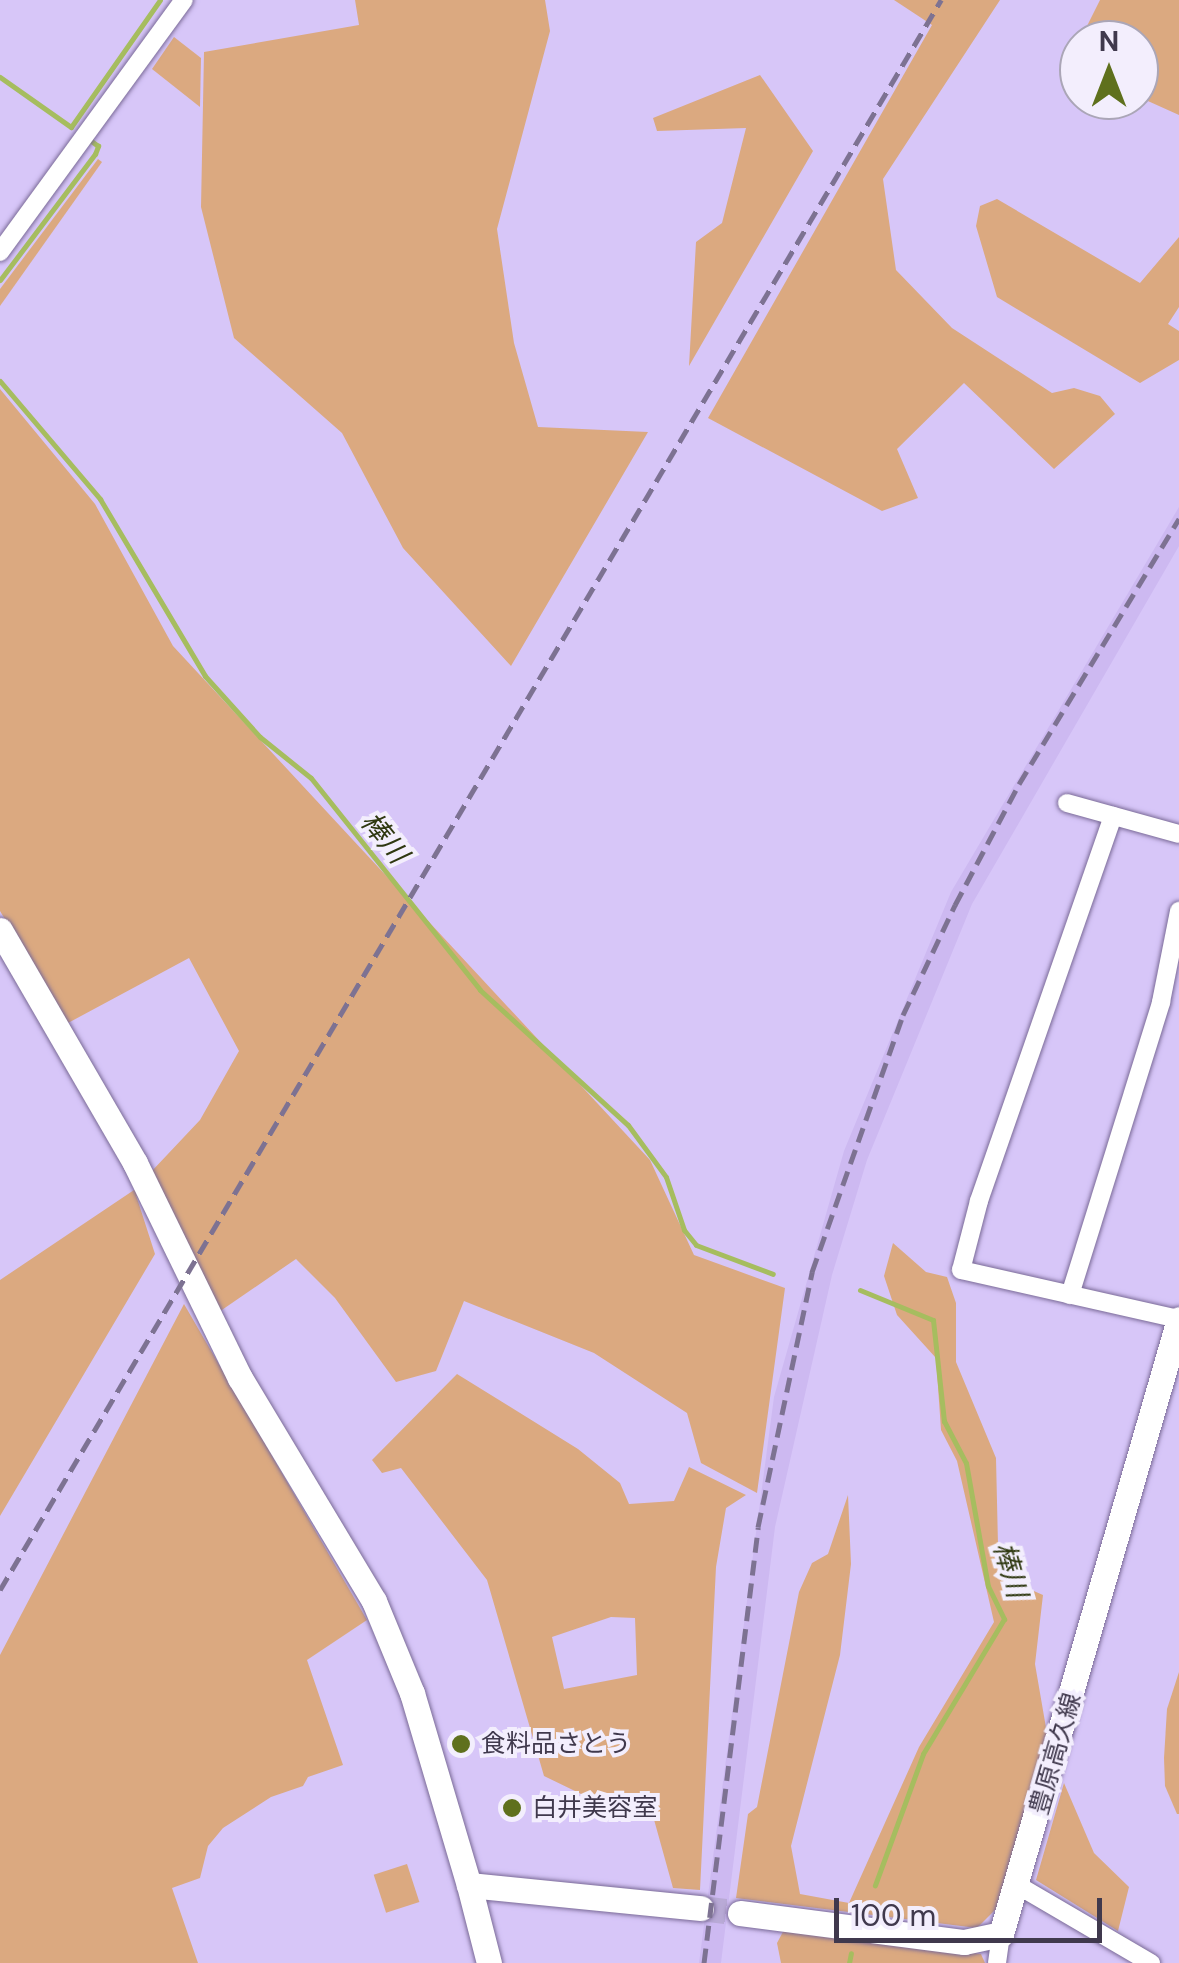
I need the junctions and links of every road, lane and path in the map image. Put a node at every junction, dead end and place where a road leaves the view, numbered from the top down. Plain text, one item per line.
1 (184, 0) edge
2 (0, 252) edge
3 (1068, 803) dead end
4 (1112, 816) junction
5 (1179, 834) edge
6 (1179, 911) edge
7 (0, 930) edge
8 (1070, 1296) junction
9 (1179, 1319) edge
10 (469, 1884) junction
11 (1019, 1886) junction
12 (700, 1908) tunnel mouth
13 (740, 1914) tunnel mouth
14 (1001, 1934) junction
15 (489, 1963) edge
16 (997, 1963) edge
17 (1151, 1963) edge

1 - 2 street
3 - 4 street
4 - 5 street
4 - 8 street
6 - 8 street
7 - 10 main road
8 - 9 street
9 - 11 main road, 豊原高久線
10 - 12 main road
10 - 15 main road
11 - 14 main road, 豊原高久線
11 - 17 street
13 - 14 main road
14 - 16 street

